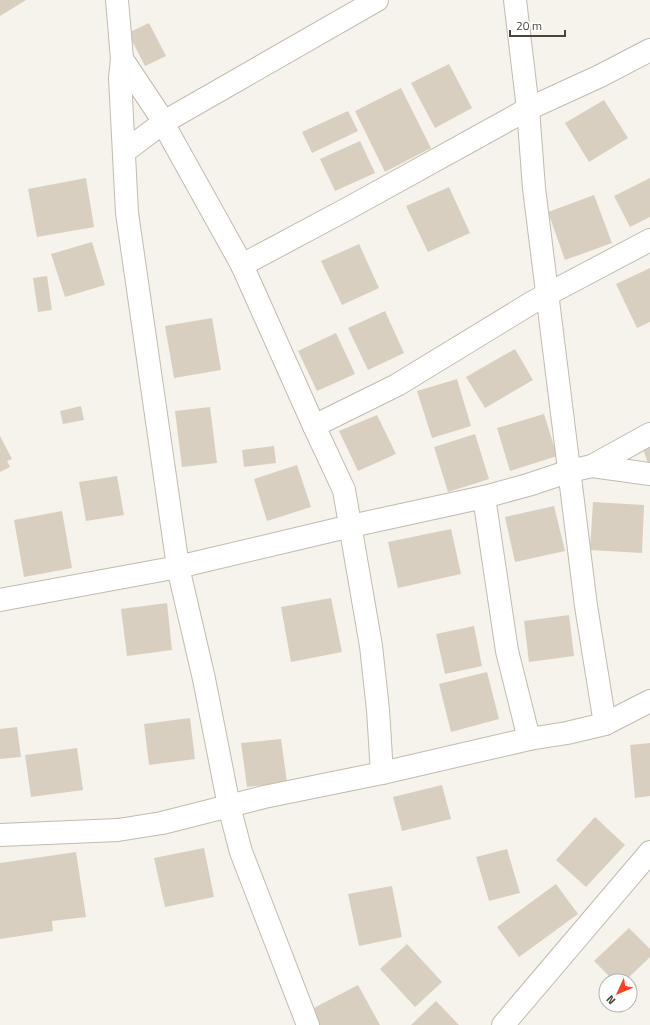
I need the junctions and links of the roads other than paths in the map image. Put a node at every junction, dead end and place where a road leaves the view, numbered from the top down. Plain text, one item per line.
1 (116, 0) edge
2 (377, 0) edge
3 (515, 0) edge
4 (650, 50) edge
5 (122, 58) junction
6 (528, 109) junction
7 (164, 122) junction
8 (124, 152) junction
9 (650, 240) edge
10 (242, 265) junction
11 (548, 295) junction
12 (314, 426) junction
13 (650, 434) edge
14 (592, 466) junction
15 (570, 471) junction
16 (650, 474) edge
17 (484, 497) junction
18 (351, 526) junction
19 (178, 567) junction
20 (0, 600) edge
21 (650, 701) edge
22 (605, 724) junction
23 (528, 739) junction
24 (382, 773) junction
25 (229, 806) junction
26 (0, 835) edge
27 (650, 852) edge
28 (308, 1025) edge
29 (503, 1025) edge

1 - 5 street
2 - 7 street
3 - 6 street
4 - 6 street
5 - 7 street
5 - 8 street
6 - 10 street
6 - 11 street
7 - 8 street
7 - 10 street
8 - 19 street
9 - 11 street
10 - 12 street
11 - 12 street
11 - 15 street
12 - 18 street
13 - 14 street
14 - 15 street
14 - 16 street
15 - 17 street
15 - 22 street
17 - 18 street
17 - 23 street
18 - 19 street
18 - 24 street
19 - 20 street
19 - 25 street
21 - 22 street
22 - 23 street
23 - 24 street
24 - 25 street
25 - 26 street
25 - 28 street
27 - 29 street

